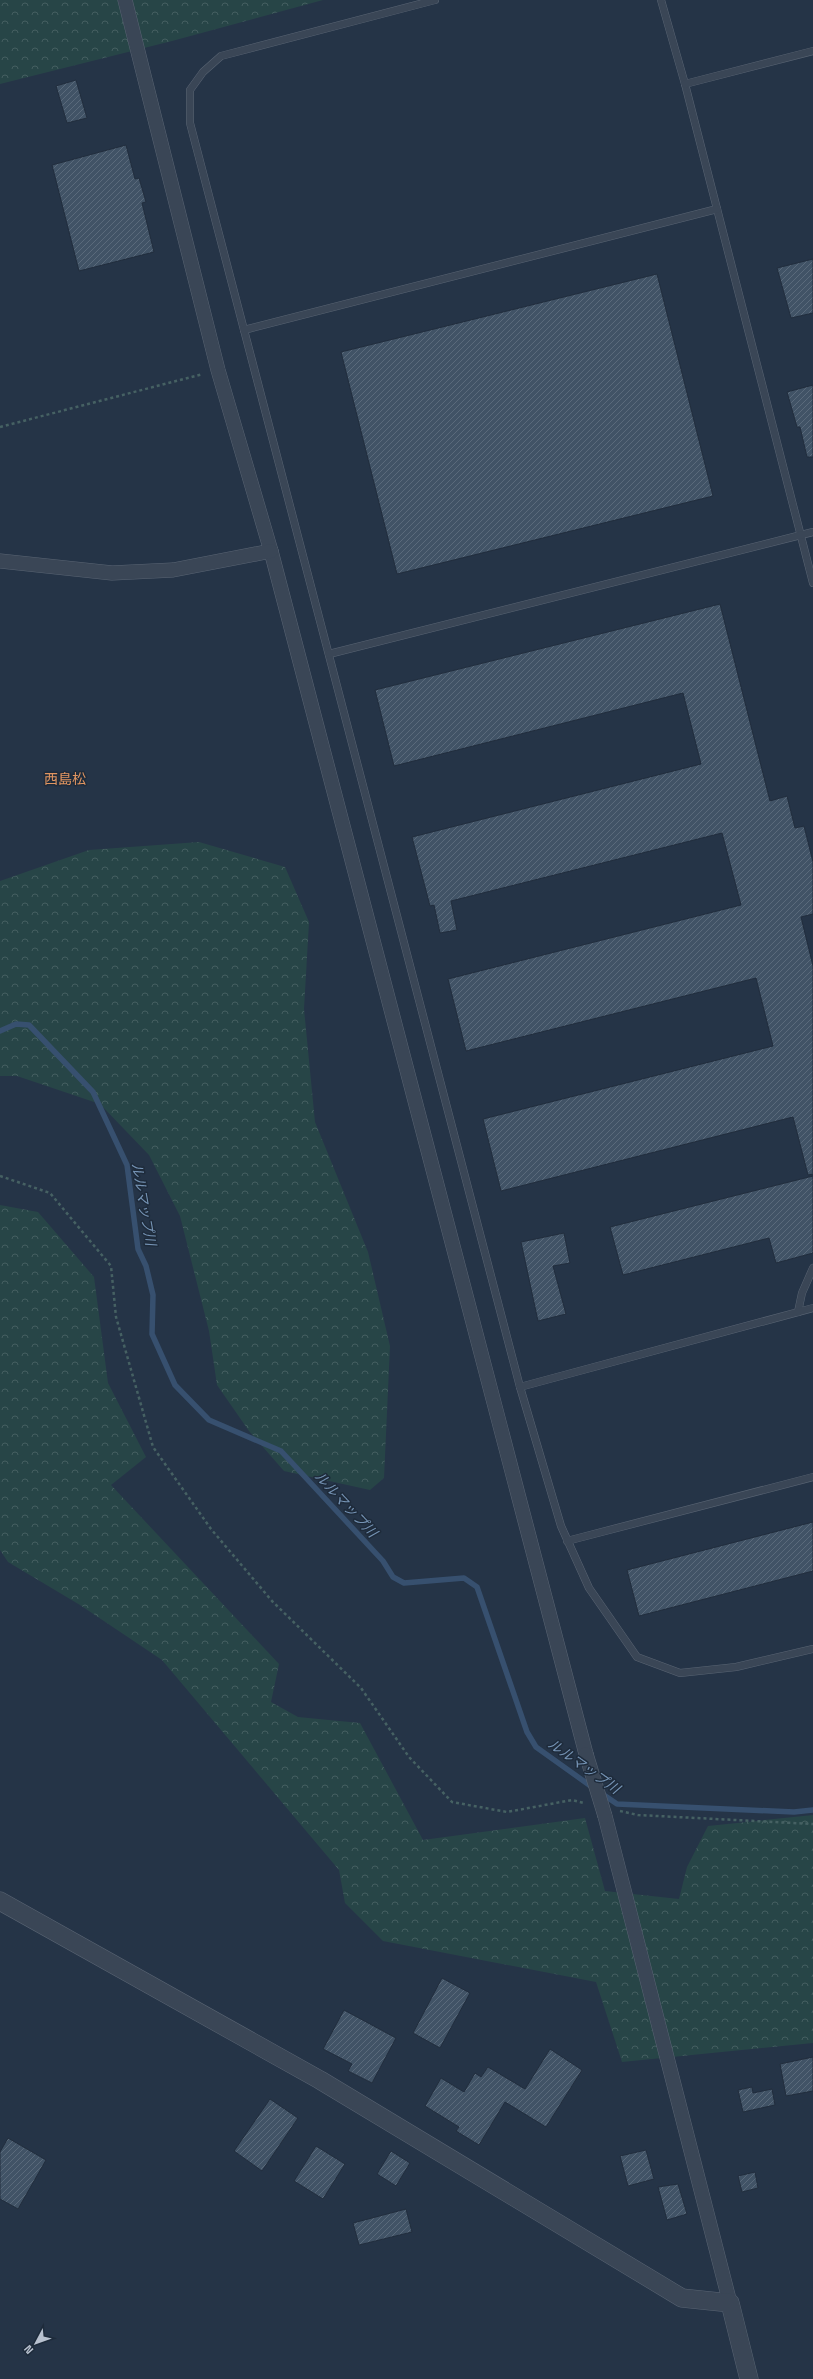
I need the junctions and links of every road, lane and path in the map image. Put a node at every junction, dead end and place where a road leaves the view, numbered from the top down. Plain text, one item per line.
1 (125, 0) edge
2 (435, 0) edge
3 (661, 0) edge
4 (813, 51) edge
5 (685, 84) junction
6 (717, 209) junction
7 (244, 330) junction
8 (218, 370) junction
9 (0, 427) edge
10 (813, 532) edge
11 (801, 535) junction
12 (271, 551) junction
13 (0, 561) edge
14 (813, 583) edge
15 (329, 654) junction
16 (0, 1176) edge
17 (813, 1268) edge
18 (813, 1308) edge
19 (798, 1312) junction
20 (520, 1388) junction
21 (813, 1477) edge
22 (567, 1541) junction
23 (813, 1649) edge
24 (587, 1804) dead end
25 (610, 1813) junction
26 (813, 1824) edge
27 (0, 1900) edge
28 (730, 2303) junction
29 (749, 2379) edge

1 - 8 street
2 - 7 lane
3 - 5 lane
4 - 5 lane
5 - 6 lane
6 - 7 lane
6 - 11 lane
7 - 15 lane
8 - 9 path
8 - 12 street
10 - 11 lane
11 - 14 lane
11 - 15 lane
12 - 13 street
12 - 25 street, bridge
15 - 20 lane
16 - 24 path
17 - 19 lane
18 - 19 lane
19 - 20 lane
20 - 22 lane
21 - 22 lane
22 - 23 lane
25 - 26 path
25 - 28 street
27 - 28 street
28 - 29 street

